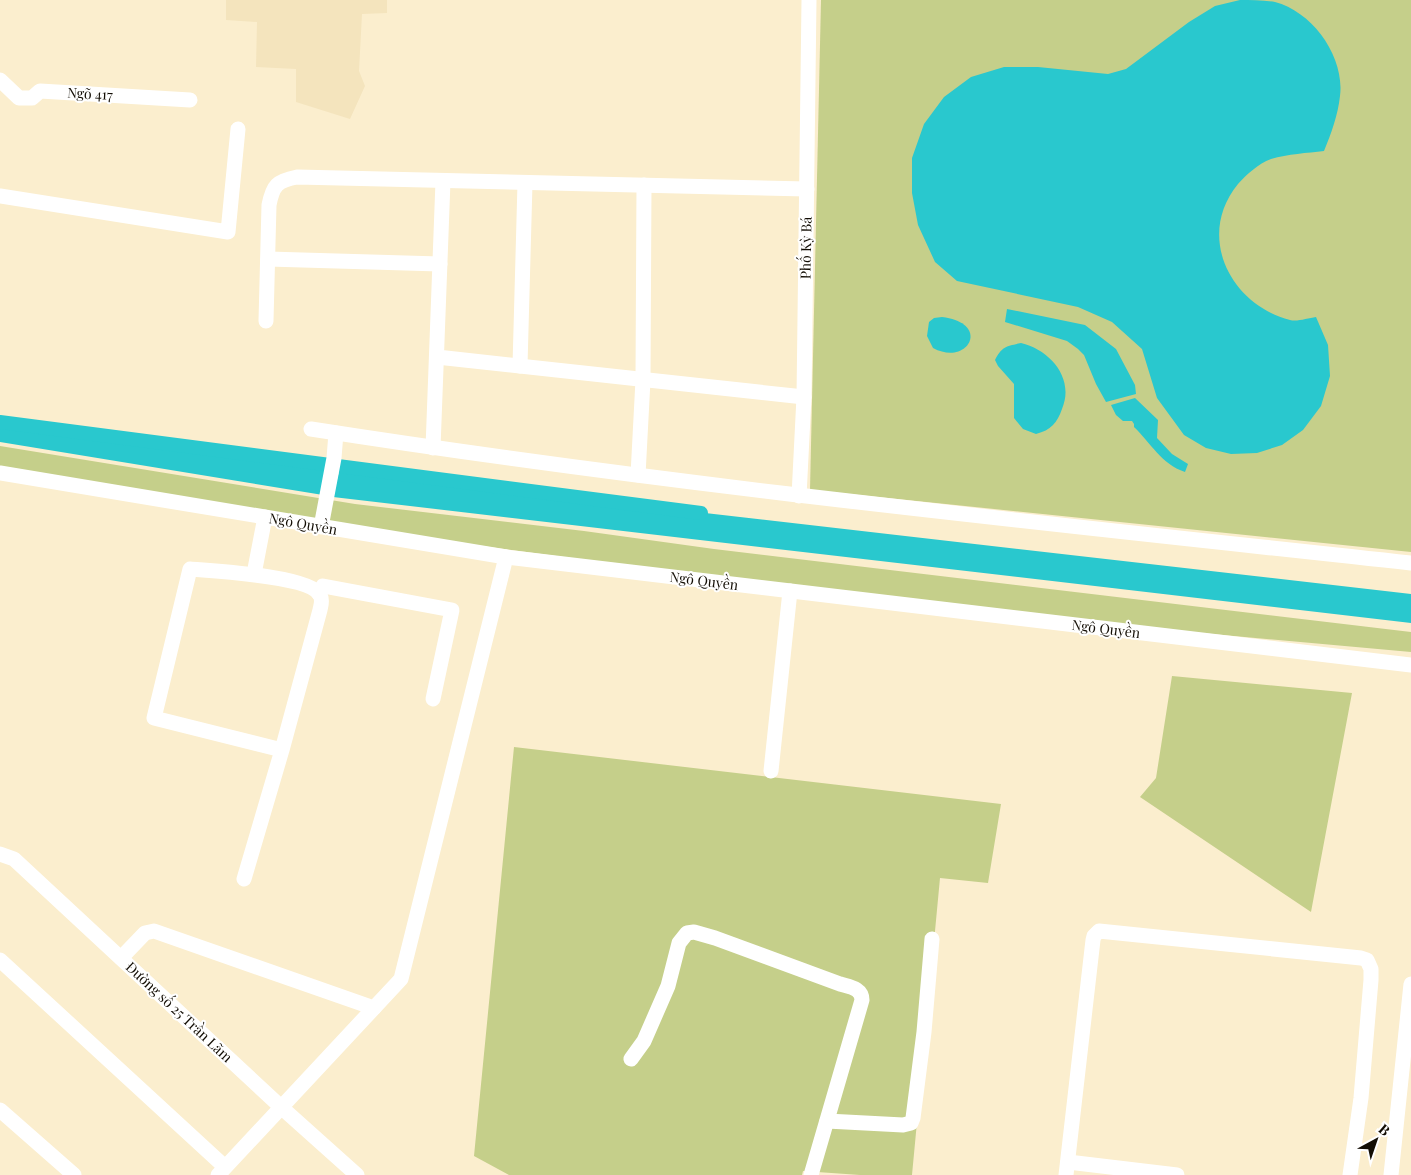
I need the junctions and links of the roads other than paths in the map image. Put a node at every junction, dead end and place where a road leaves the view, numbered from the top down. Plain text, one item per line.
1 (809, 0) edge
2 (0, 80) edge
3 (190, 100) dead end
4 (238, 129) dead end
5 (443, 181) junction
6 (525, 183) junction
7 (644, 186) junction
8 (808, 189) junction
9 (0, 196) edge
10 (268, 259) junction
11 (440, 264) junction
12 (266, 321) dead end
13 (436, 357) junction
14 (520, 366) junction
15 (643, 380) junction
16 (804, 397) junction
17 (311, 429) dead end
18 (336, 433) junction
19 (433, 448) junction
20 (0, 473) edge
21 (638, 475) junction
22 (799, 496) junction
23 (265, 517) junction
24 (321, 527) junction
25 (506, 557) junction
26 (1411, 563) edge
27 (254, 574) junction
28 (790, 592) junction
29 (320, 594) junction
30 (1411, 665) edge
31 (433, 699) dead end
32 (282, 750) junction
33 (771, 771) dead end
34 (0, 854) edge
35 (244, 879) dead end
36 (932, 939) dead end
37 (121, 958) junction
38 (0, 960) edge
39 (1411, 984) edge
40 (1410, 1003) edge
41 (374, 1008) junction
42 (631, 1059) dead end
43 (281, 1107) junction
44 (0, 1110) edge
45 (827, 1121) junction
46 (1067, 1169) edge
47 (221, 1171) edge
48 (74, 1175) edge
49 (357, 1175) edge
50 (811, 1175) edge
51 (1177, 1175) edge
52 (1350, 1175) edge
53 (1391, 1175) edge

1 - 8 street, Phố Kỳ Bá
2 - 3 street, Ngõ 417
4 - 9 street
5 - 6 street
5 - 10 street
5 - 11 street
6 - 7 street
6 - 14 street
7 - 8 street
7 - 15 street
8 - 16 street, Phố Kỳ Bá
10 - 11 street
10 - 12 street
11 - 13 street
13 - 14 street
13 - 19 street
14 - 15 street
15 - 16 street
15 - 21 street
16 - 22 street, Phố Kỳ Bá
17 - 18 street
18 - 19 street
18 - 24 street
19 - 21 street
20 - 23 street, Ngô Quyền
21 - 22 street
22 - 26 street
23 - 24 street, Ngô Quyền
23 - 27 street
24 - 25 street, Ngô Quyền
25 - 28 street, Ngô Quyền
25 - 41 street
27 - 29 street
27 - 32 street
28 - 30 street, Ngô Quyền
28 - 33 street
29 - 31 street
29 - 32 street
32 - 35 street
34 - 37 street, Đường số 25 Trần Lãm
36 - 45 street
37 - 41 street
37 - 43 street, Đường số 25 Trần Lãm
38 - 47 street
39 - 40 street
40 - 53 street
41 - 43 street
42 - 45 street
43 - 47 street
43 - 49 street, Đường số 25 Trần Lãm
44 - 48 street
45 - 50 street
46 - 51 street
46 - 52 street

